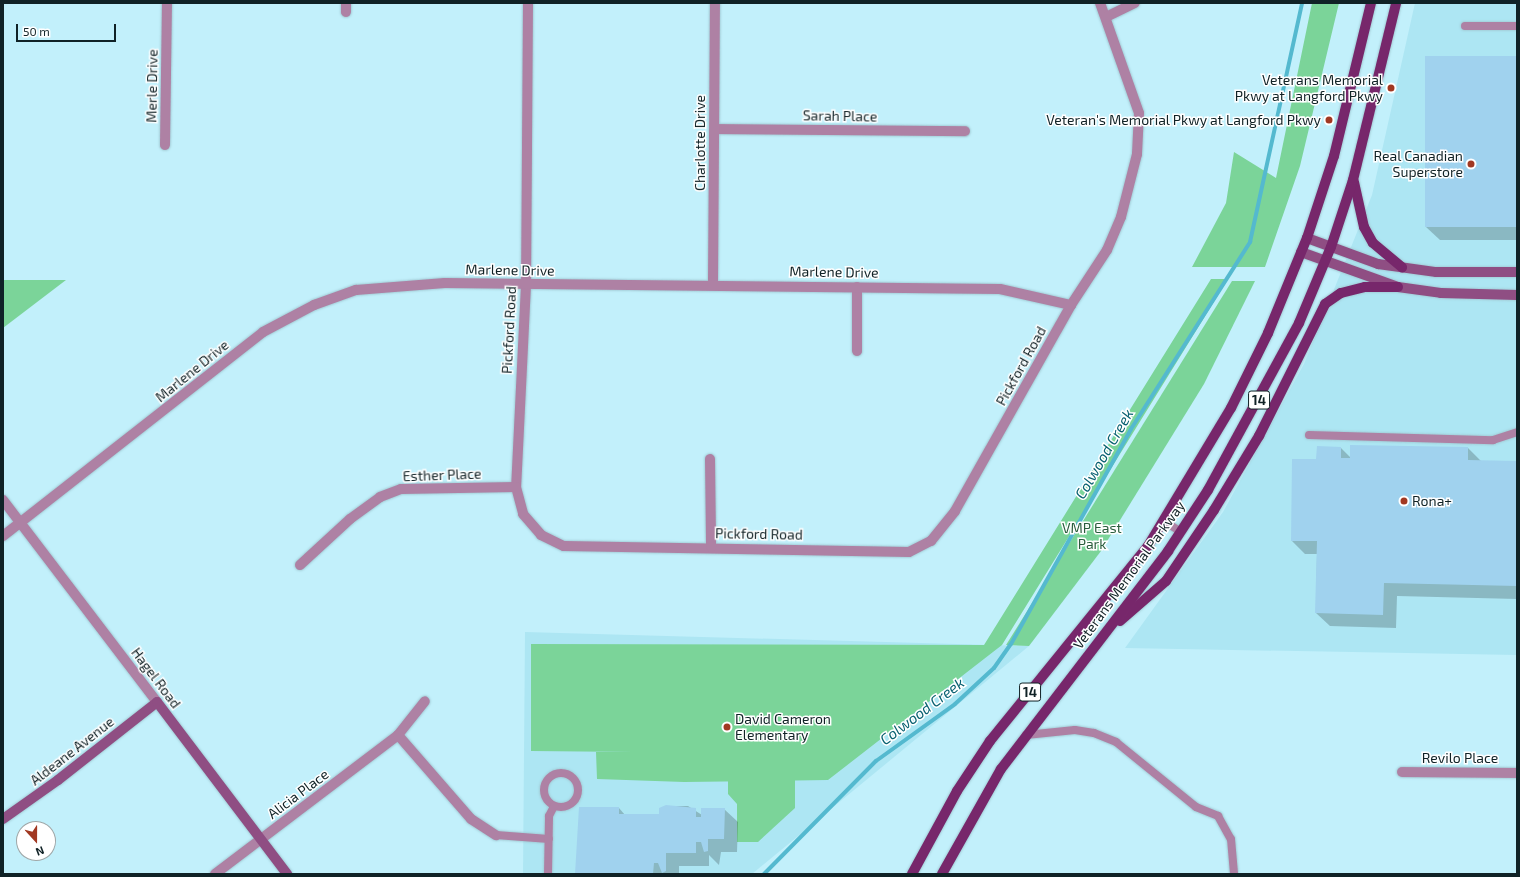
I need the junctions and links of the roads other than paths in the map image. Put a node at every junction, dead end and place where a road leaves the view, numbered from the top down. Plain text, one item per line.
1 (167, 3) edge
2 (528, 3) edge
3 (715, 3) edge
4 (1100, 3) edge
5 (1135, 3) edge
6 (1371, 3) edge
7 (1396, 3) edge
8 (1106, 17) junction
9 (1465, 26) dead end
10 (1517, 26) edge
11 (715, 129) junction
12 (965, 131) dead end
13 (165, 145) dead end
14 (1353, 180) junction
15 (1307, 238) junction
16 (1331, 247) junction
17 (1302, 252) junction
18 (1326, 261) junction
19 (1402, 267) junction
20 (1517, 272) edge
21 (713, 283) junction
22 (526, 285) junction
23 (857, 287) junction
24 (1398, 287) junction
25 (1517, 295) edge
26 (1070, 305) junction
27 (857, 351) dead end
28 (1517, 432) edge
29 (1309, 435) dead end
30 (710, 459) dead end
31 (516, 487) junction
32 (3, 500) edge
33 (1164, 521) junction
34 (21, 524) junction
35 (1181, 532) junction
36 (3, 536) edge
37 (711, 546) junction
38 (300, 565) dead end
39 (1102, 636) junction
40 (425, 701) dead end
41 (157, 702) junction
42 (398, 735) junction
43 (1026, 735) junction
44 (1402, 772) dead end
45 (1517, 773) edge
46 (554, 806) junction
47 (3, 818) edge
48 (496, 835) joint
49 (549, 839) junction
50 (261, 840) junction
51 (215, 874) edge
52 (287, 874) edge
53 (548, 874) edge
54 (912, 874) edge
55 (942, 874) edge
56 (1234, 874) edge

1 - 13 street, Merle Drive
2 - 22 street, Pickford Road
3 - 11 street, Charlotte Drive
4 - 8 street, Pickford Road
5 - 8 street
6 - 15 main road, Veterans Memorial Parkway / 14
7 - 14 main road, Veterans Memorial Parkway / 14
8 - 26 street, Pickford Road
9 - 10 lane
11 - 12 street, Sarah Place
11 - 21 street, Charlotte Drive
14 - 16 main road, Veterans Memorial Parkway / 14
14 - 19 main road
15 - 16 main road
15 - 17 main road, Veterans Memorial Parkway / 14
16 - 18 main road, Veterans Memorial Parkway / 14
16 - 19 main road
17 - 18 main road
17 - 33 main road, Veterans Memorial Parkway / 14
18 - 24 main road
18 - 35 main road, Veterans Memorial Parkway / 14
19 - 20 main road
21 - 22 street, Marlene Drive
21 - 23 street, Marlene Drive
22 - 31 street, Pickford Road
22 - 34 street, Marlene Drive
23 - 26 street, Marlene Drive
23 - 27 street
24 - 25 main road
24 - 39 main road
26 - 37 street, Pickford Road
28 - 29 lane
30 - 37 street
31 - 37 street, Pickford Road
31 - 38 street, Esther Place
32 - 34 street, Hagel Road
33 - 35 lane
33 - 54 main road, Veterans Memorial Parkway / 14
34 - 36 street, Marlene Drive
34 - 41 street, Hagel Road
35 - 39 main road, Veterans Memorial Parkway / 14
39 - 43 main road, Veterans Memorial Parkway / 14
40 - 42 street, Alicia Place
41 - 47 main road, Aldeane Avenue
41 - 50 main road, Hagel Road
42 - 48 street
42 - 50 street, Alicia Place
43 - 55 main road, Veterans Memorial Parkway / 14
43 - 56 lane
44 - 45 street, Revilo Place
46 - 46 lane
46 - 49 lane
48 - 49 lane
49 - 53 lane
50 - 51 street, Alicia Place
50 - 52 main road, Hagel Road

